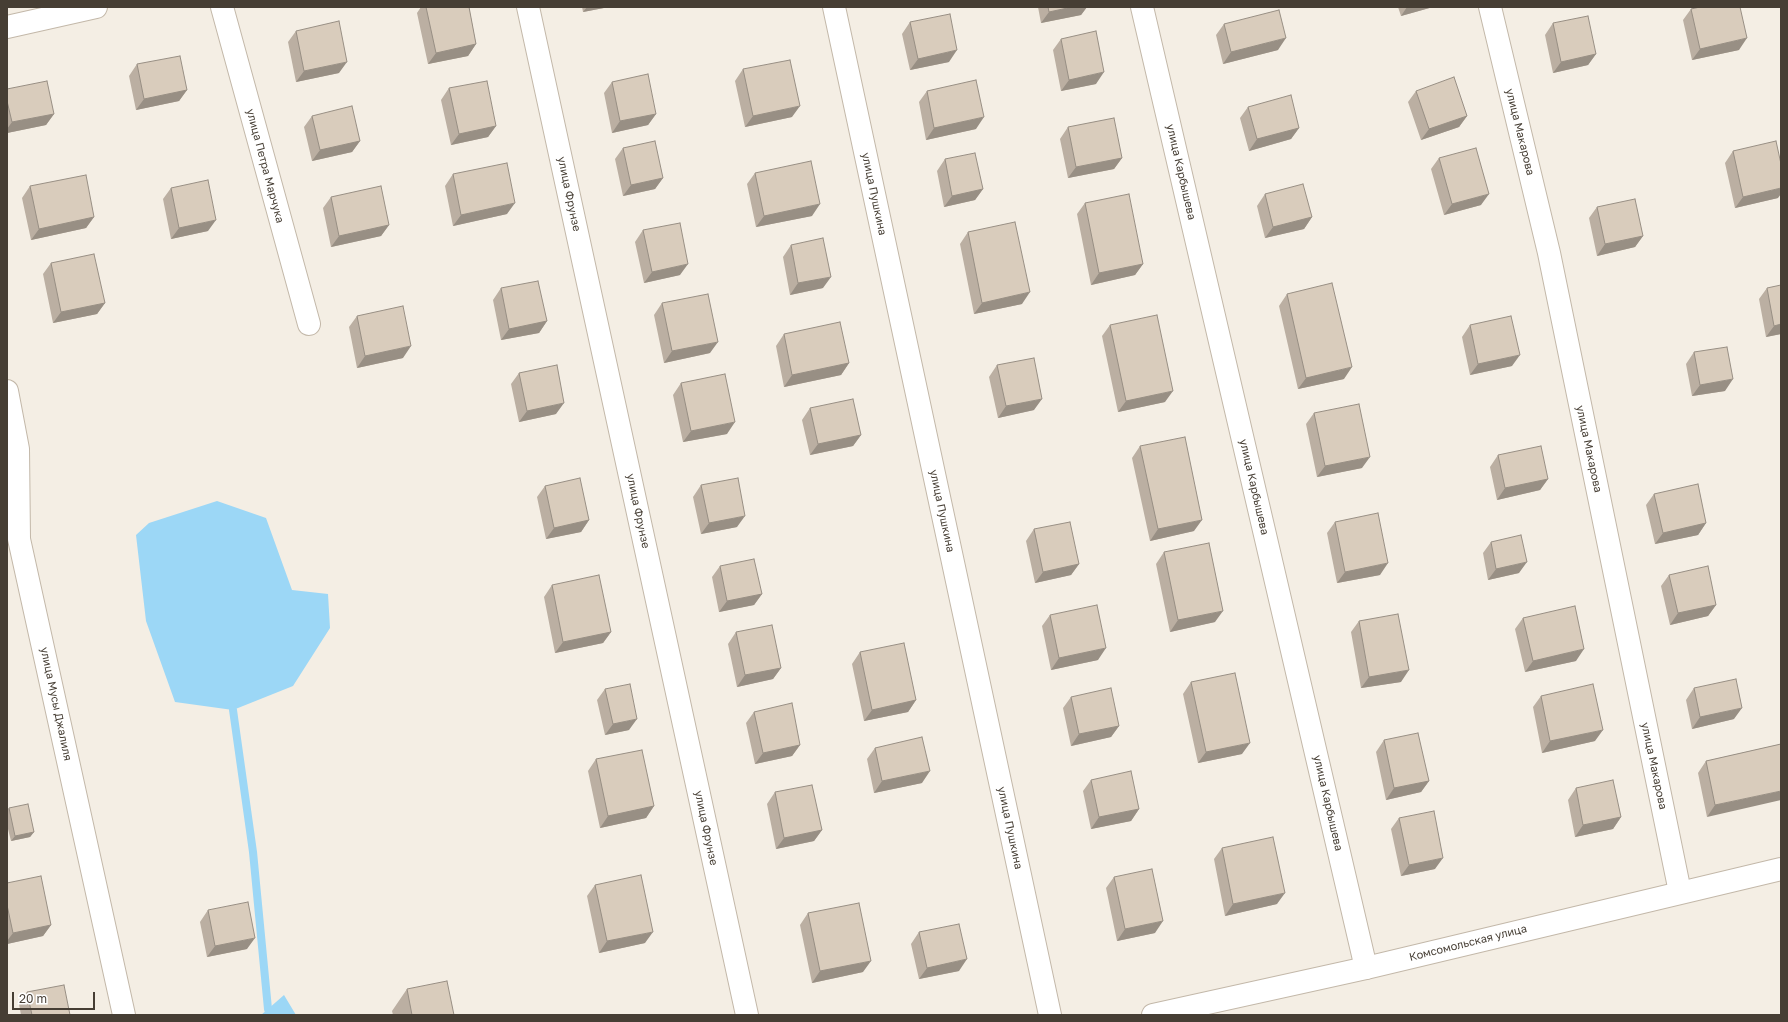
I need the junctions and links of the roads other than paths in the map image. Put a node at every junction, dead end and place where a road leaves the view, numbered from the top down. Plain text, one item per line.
1 (96, 7) edge
2 (222, 7) edge
3 (528, 7) edge
4 (834, 7) edge
5 (1142, 7) edge
6 (1490, 7) edge
7 (7, 26) edge
8 (309, 324) dead end
9 (7, 391) edge
10 (1781, 869) edge
11 (1680, 892) junction
12 (1366, 968) junction
13 (124, 1015) edge
14 (747, 1015) edge
15 (1050, 1015) edge
16 (1154, 1015) edge

1 - 7 street
2 - 8 street, улица Петра Марчука
3 - 14 street, улица Фрунзе
4 - 15 street, улица Пушкина
5 - 12 street, улица Карбышева
6 - 11 street, улица Макарова
9 - 13 street, улица Мусы Джалиля
10 - 11 street, Комсомольская улица
11 - 12 street, Комсомольская улица
12 - 16 street, Комсомольская улица

